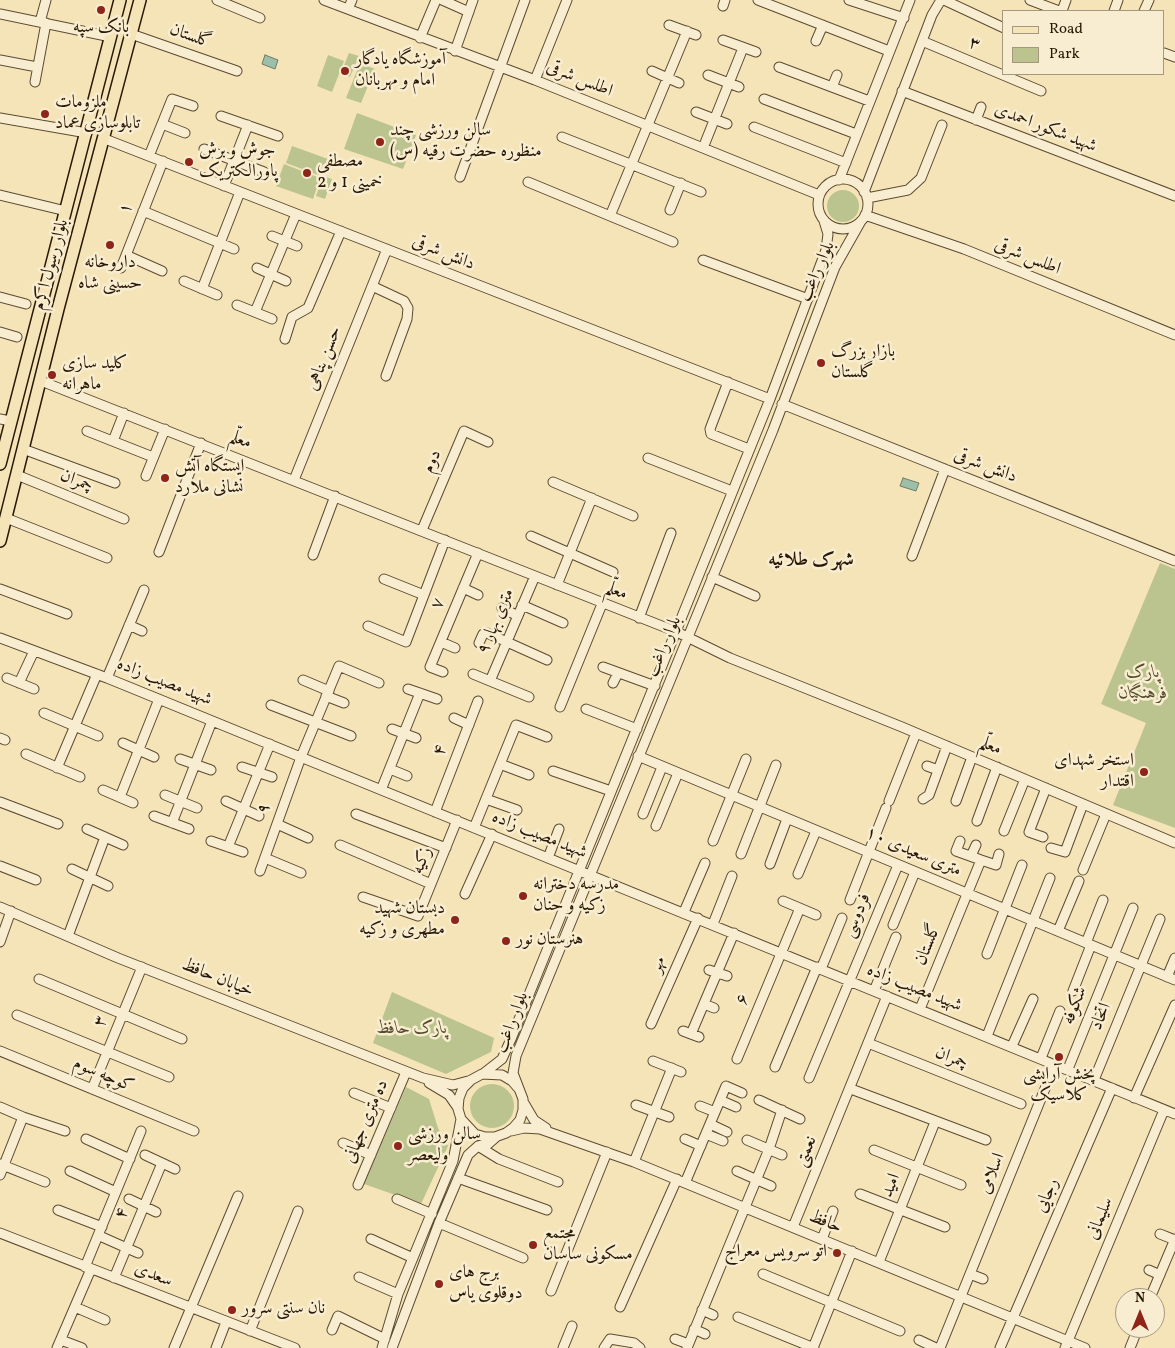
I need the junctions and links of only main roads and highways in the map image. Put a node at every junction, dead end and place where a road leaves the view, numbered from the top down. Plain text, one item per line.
1 (120, 0) edge
2 (140, 0) edge
3 (52, 260) junction
4 (69, 272) junction
5 (39, 308) junction
6 (58, 309) junction
7 (5, 420) edge
8 (0, 464) edge
9 (0, 541) edge

1 - 3 main road, بلوار رسول اکرم
2 - 4 main road, بلوار رسول اکرم
3 - 4 main road
3 - 5 main road, بلوار رسول اکرم
4 - 6 main road, بلوار رسول اکرم
5 - 6 main road
5 - 7 main road, بلوار رسول اکرم
6 - 9 main road, بلوار رسول اکرم
7 - 8 main road, بلوار رسول اکرم

